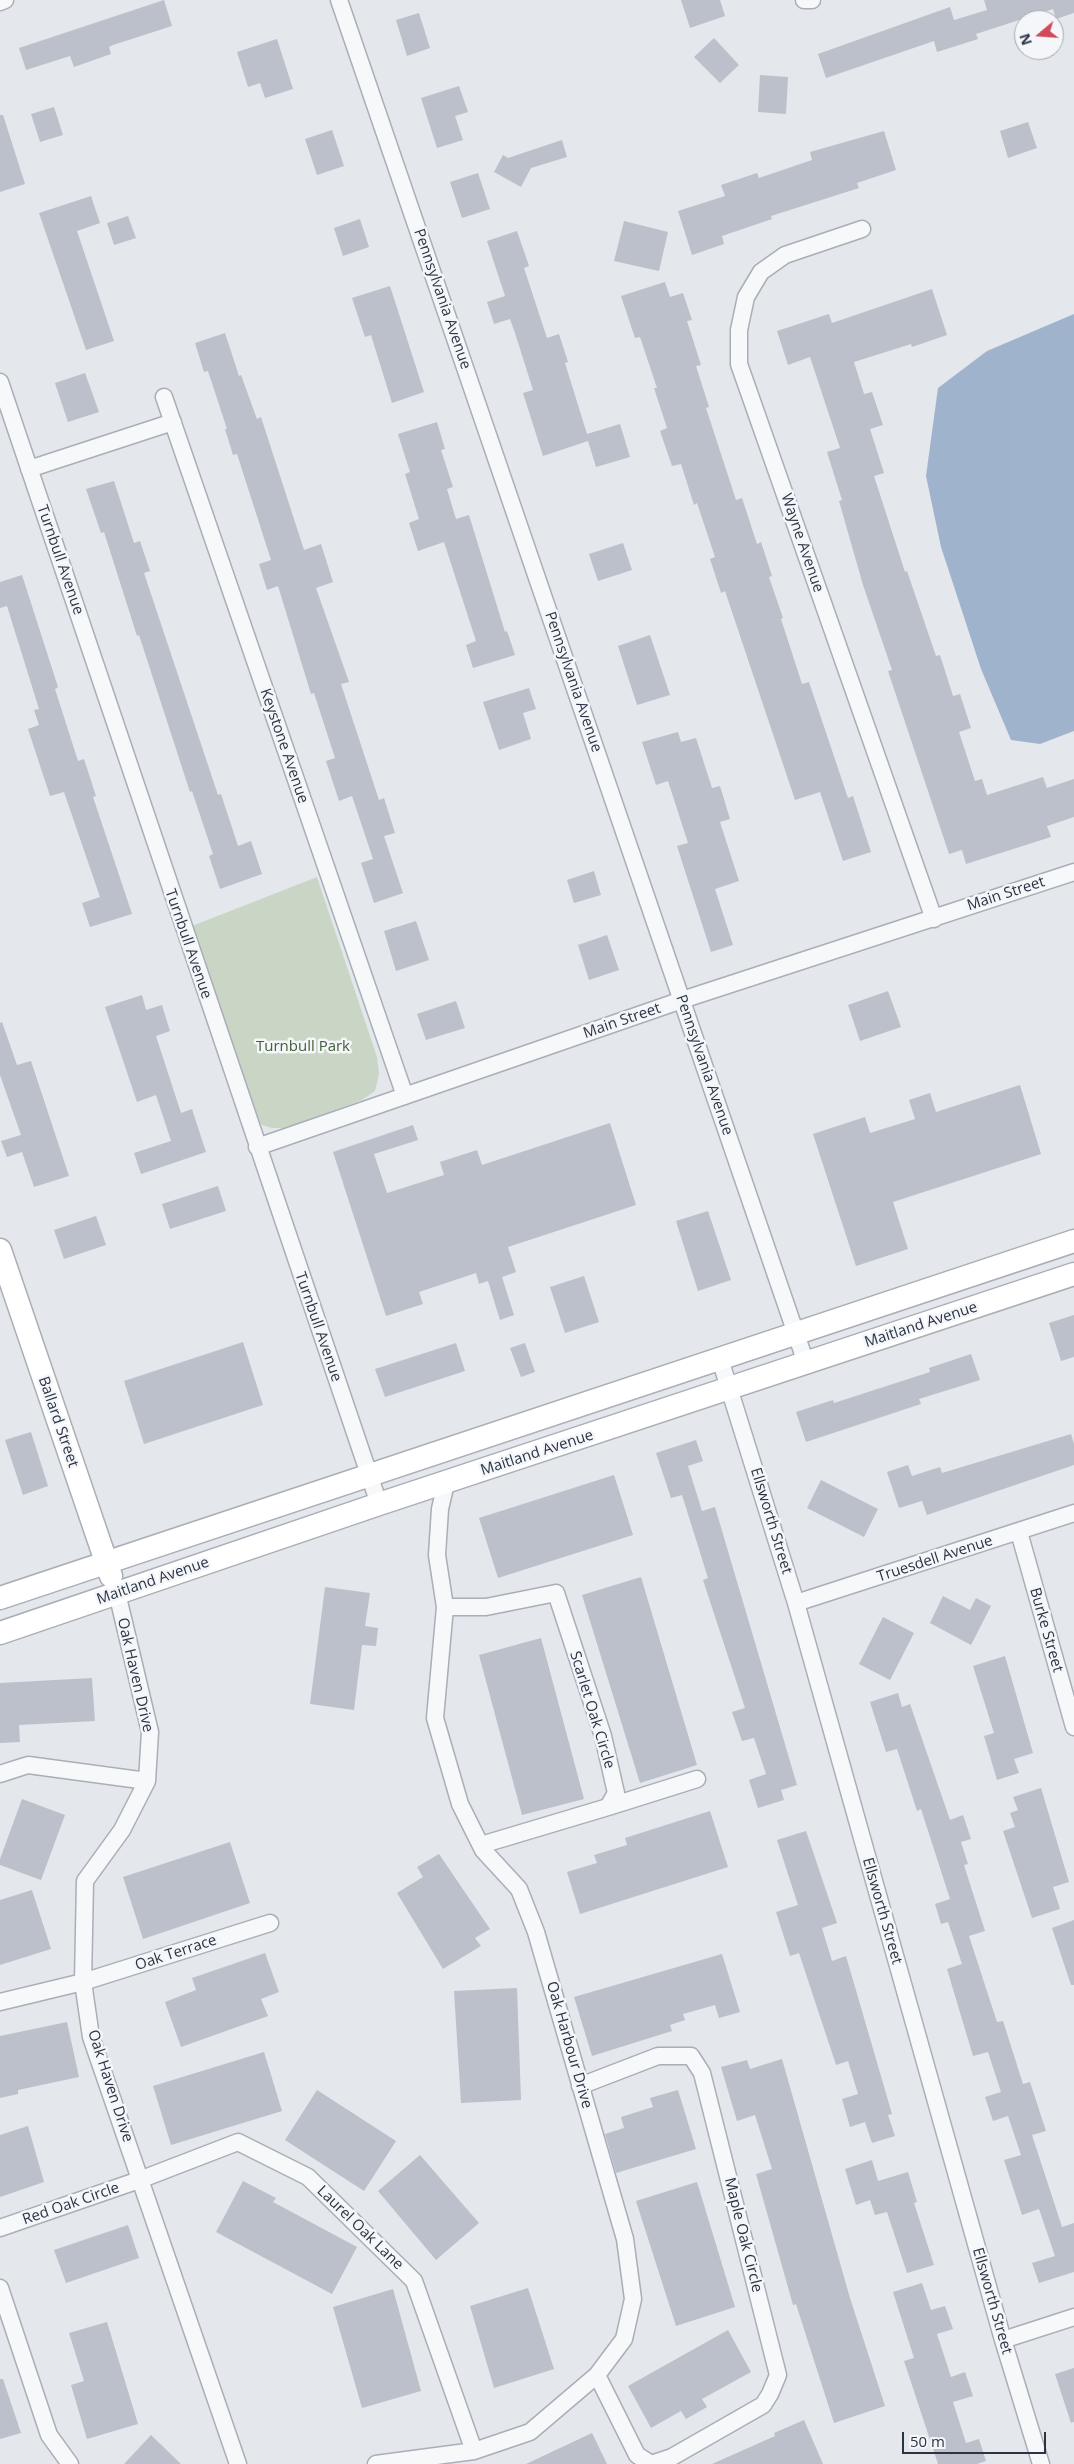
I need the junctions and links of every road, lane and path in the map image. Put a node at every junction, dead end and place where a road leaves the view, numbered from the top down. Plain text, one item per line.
1 (5, 0) edge
2 (339, 0) edge
3 (804, 0) edge
4 (812, 0) edge
5 (0, 2) edge
6 (862, 229) dead end
7 (0, 382) edge
8 (164, 397) dead end
9 (173, 422) junction
10 (30, 469) junction
11 (1074, 872) edge
12 (934, 919) junction
13 (682, 1000) junction
14 (405, 1096) junction
15 (257, 1148) junction
16 (1074, 1241) edge
17 (0, 1250) edge
18 (1074, 1274) edge
19 (796, 1333) junction
20 (720, 1359) junction
21 (806, 1363) junction
22 (730, 1388) junction
23 (369, 1476) junction
24 (446, 1483) junction
25 (379, 1504) junction
26 (1074, 1514) edge
27 (1019, 1532) junction
28 (106, 1562) junction
29 (117, 1593) junction
30 (0, 1598) edge
31 (796, 1603) junction
32 (445, 1607) junction
33 (0, 1633) edge
34 (1074, 1727) edge
35 (0, 1774) edge
36 (697, 1779) dead end
37 (147, 1781) junction
38 (608, 1807) junction
39 (481, 1845) junction
40 (270, 1923) dead end
41 (82, 1982) junction
42 (0, 2002) edge
43 (580, 2086) junction
44 (142, 2179) junction
45 (0, 2228) edge
46 (0, 2288) edge
47 (1074, 2317) edge
48 (1003, 2340) junction
49 (598, 2375) junction
50 (474, 2451) junction
51 (70, 2464) edge
52 (238, 2464) edge
53 (379, 2464) edge
54 (651, 2464) edge
55 (1041, 2464) edge

1 - 5 street
2 - 13 street, Pennsylvania Avenue
3 - 4 street
6 - 12 street, Wayne Avenue
7 - 10 street, Turnbull Avenue
8 - 9 street, Keystone Avenue
9 - 10 street
9 - 14 street, Keystone Avenue
10 - 15 street, Turnbull Avenue
11 - 12 street, Main Street
12 - 13 street, Main Street
13 - 14 street, Main Street
13 - 19 street, Pennsylvania Avenue
14 - 15 street, Main Street
15 - 23 street, Turnbull Avenue
16 - 19 main road, Maitland Avenue
17 - 28 main road, Ballard Street
18 - 21 main road, Maitland Avenue
19 - 20 main road, Maitland Avenue
19 - 21 street, Pennsylvania Avenue
20 - 22 street, Ellsworth Street
20 - 23 main road, Maitland Avenue
21 - 22 main road, Maitland Avenue
22 - 24 main road, Maitland Avenue
22 - 31 street, Ellsworth Street
23 - 25 street, Turnbull Avenue
23 - 28 main road, Maitland Avenue
24 - 25 main road, Maitland Avenue
24 - 32 street, Oak Harbour Drive
25 - 29 main road, Maitland Avenue
26 - 27 street, Truesdell Avenue
27 - 31 street, Truesdell Avenue
27 - 34 street, Burke Street
28 - 29 main road, Ballard Street
28 - 30 main road, Maitland Avenue
29 - 33 main road, Maitland Avenue
29 - 37 street, Oak Haven Drive
31 - 48 street, Ellsworth Street
32 - 38 street, Scarlet Oak Circle
32 - 39 street, Oak Harbour Drive
35 - 37 street
36 - 38 street
37 - 41 street, Oak Haven Drive
38 - 39 street
39 - 43 street, Oak Harbour Drive
40 - 41 street, Oak Terrace
41 - 42 street, Oak Terrace
41 - 44 street, Oak Haven Drive
43 - 49 street, Oak Harbour Drive
43 - 54 street, Maple Oak Circle
44 - 45 street, Red Oak Circle
44 - 50 street, Laurel Oak Lane
44 - 52 street, Oak Haven Drive
46 - 51 street
47 - 48 street
48 - 55 street, Ellsworth Street
49 - 50 street, Oak Harbour Drive
49 - 54 street, Maple Oak Circle
50 - 53 street, Oak Harbour Drive

